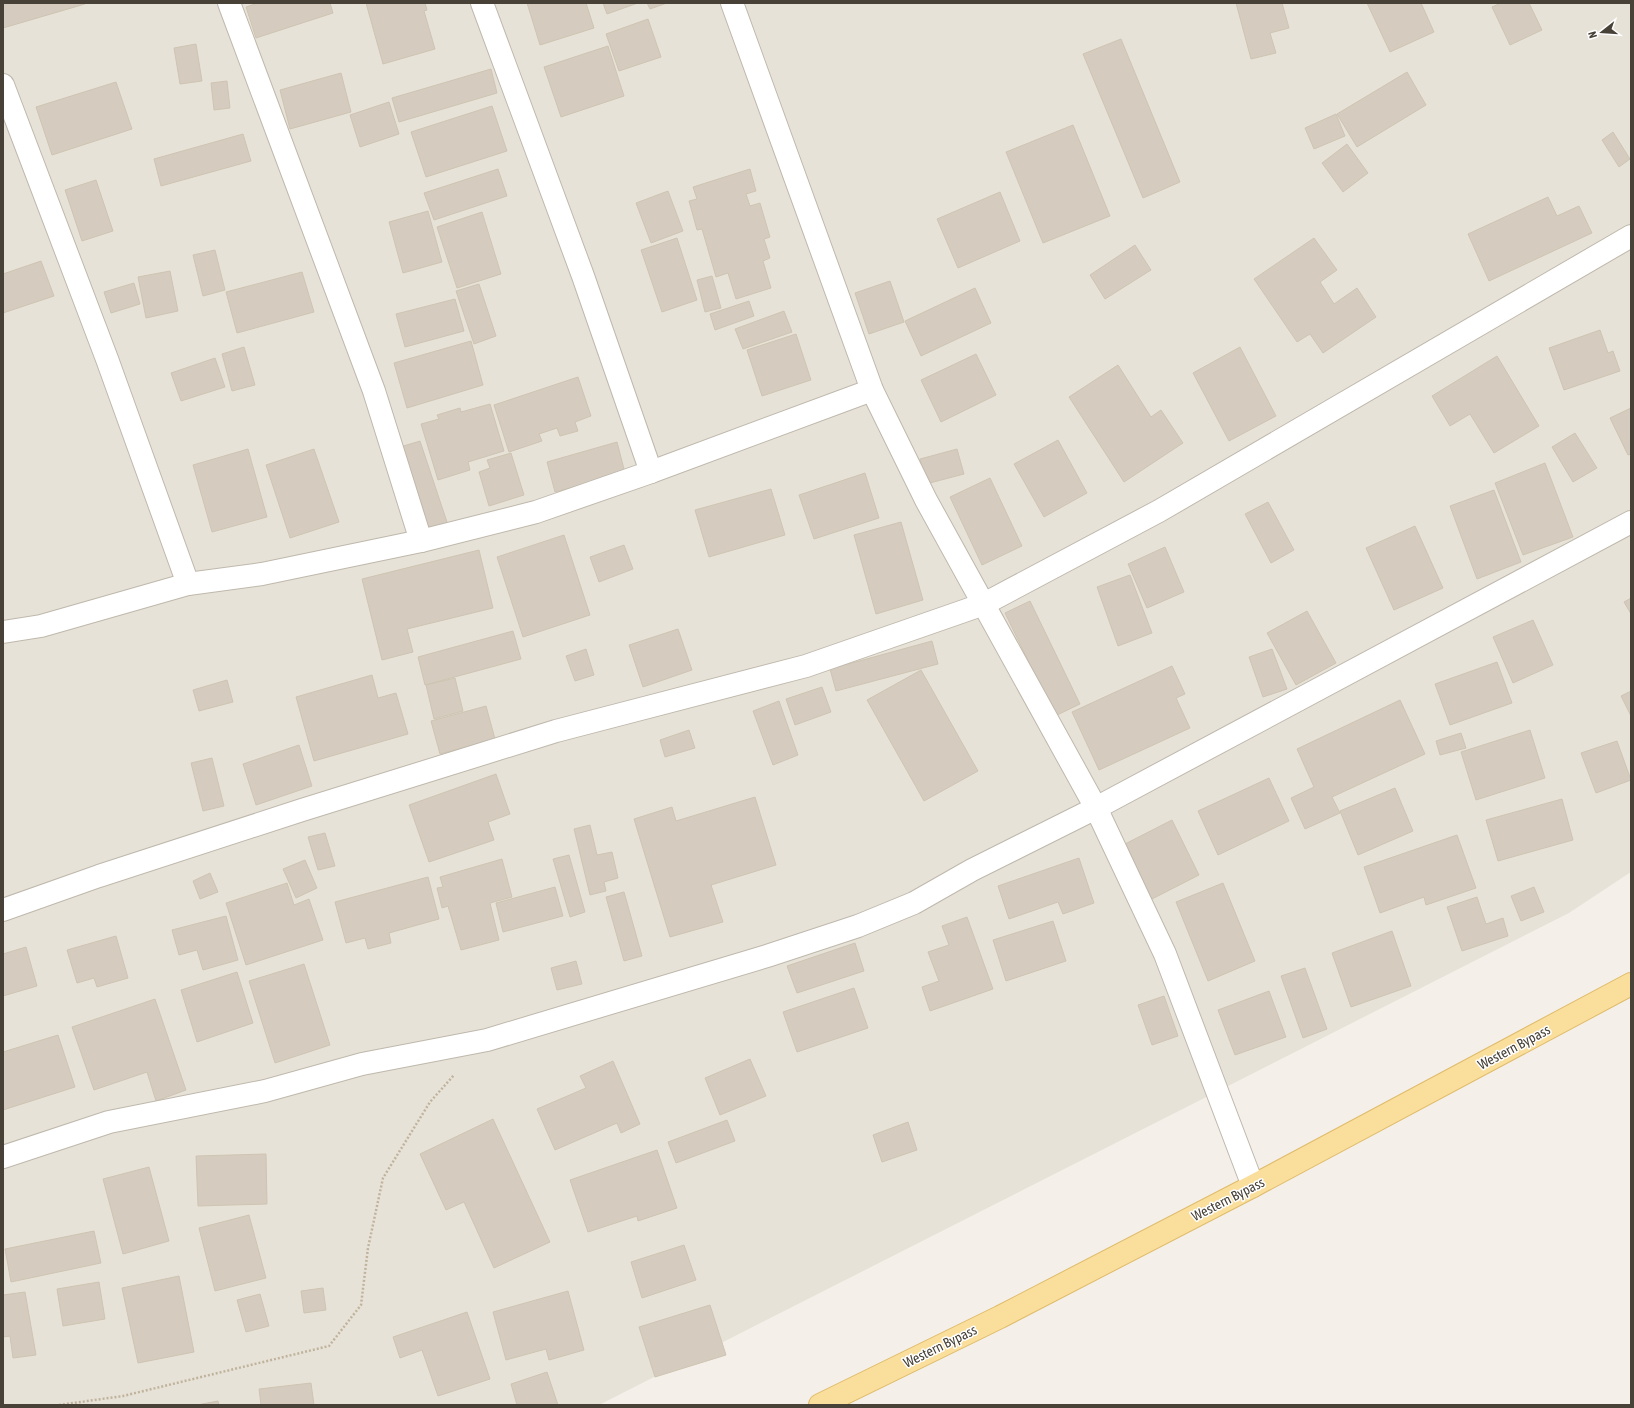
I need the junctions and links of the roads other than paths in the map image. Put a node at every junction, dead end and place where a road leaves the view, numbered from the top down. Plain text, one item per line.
1 (229, 3) edge
2 (482, 3) edge
3 (732, 3) edge
4 (3, 85) edge
5 (1631, 236) edge
6 (872, 390) junction
7 (652, 472) junction
8 (1631, 522) edge
9 (421, 541) junction
10 (188, 584) junction
11 (984, 604) junction
12 (3, 632) edge
13 (1096, 808) junction
14 (3, 910) edge
15 (1631, 984) edge
16 (3, 1157) edge
17 (1253, 1186) junction
18 (820, 1405) edge

1 - 9 street
2 - 7 street
3 - 6 street
4 - 10 street
5 - 11 street
6 - 7 street
6 - 11 street
7 - 9 street
8 - 13 street
9 - 10 street
10 - 12 street
11 - 13 street
11 - 14 street
13 - 16 street
13 - 17 street
15 - 17 main road, Western Bypass
17 - 18 main road, Western Bypass

